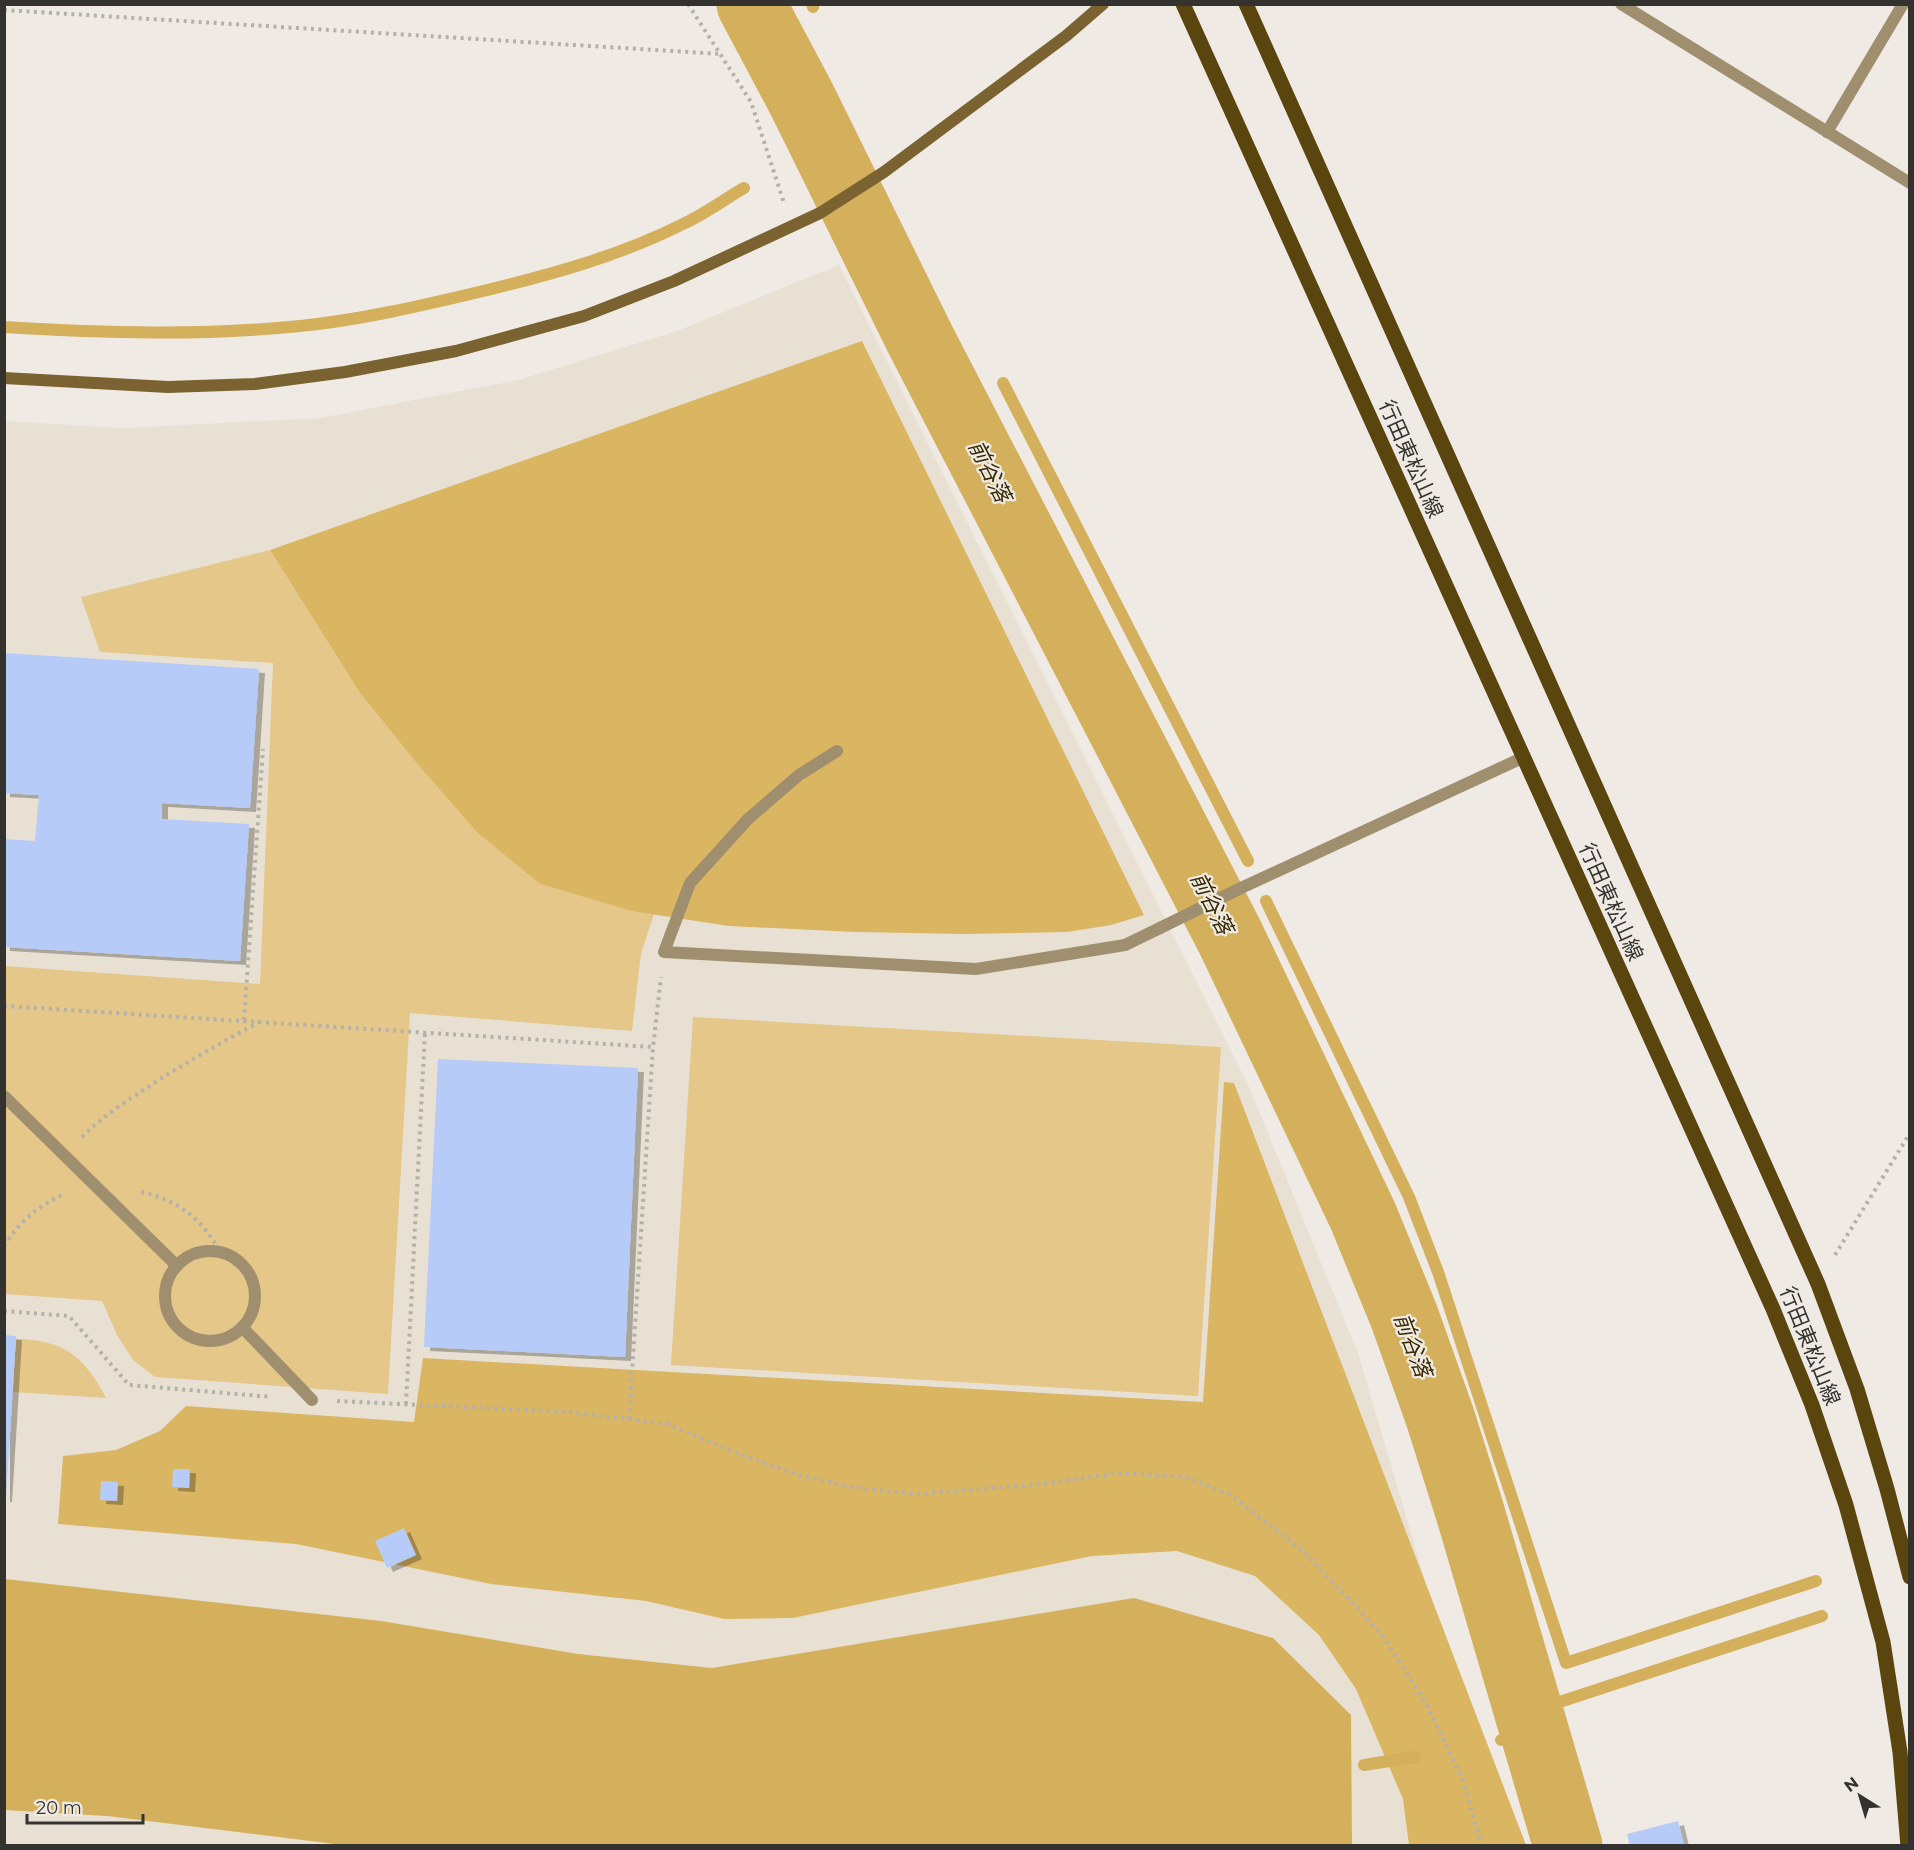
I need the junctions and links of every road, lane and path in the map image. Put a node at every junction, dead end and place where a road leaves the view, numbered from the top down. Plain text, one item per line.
1 (688, 4) edge
2 (1103, 4) edge
3 (1183, 4) edge
4 (1246, 4) edge
5 (1621, 4) edge
6 (1904, 4) edge
7 (4, 10) edge
8 (721, 54) junction
9 (1827, 132) junction
10 (1910, 183) edge
11 (792, 226) junction
12 (4, 378) edge
13 (263, 749) dead end
14 (837, 752) dead end
15 (1522, 758) junction
16 (664, 952) junction
17 (4, 1006) edge
18 (244, 1020) junction
19 (261, 1022) junction
20 (425, 1032) junction
21 (653, 1047) junction
22 (4, 1096) edge
23 (1910, 1133) edge
24 (64, 1154) junction
25 (177, 1266) junction
26 (1818, 1284) junction
27 (4, 1311) edge
28 (242, 1327) junction
29 (312, 1400) junction
30 (406, 1404) junction
31 (629, 1419) junction
32 (1910, 1577) edge
33 (1482, 1845) edge
34 (1908, 1845) edge

1 - 8 path
2 - 11 street
3 - 15 main road, 行田東松山線
4 - 26 main road, 行田東松山線
5 - 9 street
6 - 9 street
7 - 8 path
8 - 11 path
9 - 10 street
11 - 12 street
13 - 18 path
14 - 16 street
15 - 16 street
15 - 34 main road, 行田東松山線
16 - 21 path
17 - 18 path
18 - 19 path
19 - 20 path
19 - 24 path
20 - 21 path
20 - 30 path
21 - 31 path
22 - 24 street
23 - 26 path
24 - 25 street
25 - 28 street
25 - 28 street
26 - 32 main road, 行田東松山線
27 - 29 path
28 - 29 street
29 - 30 path
30 - 31 path
31 - 33 path

